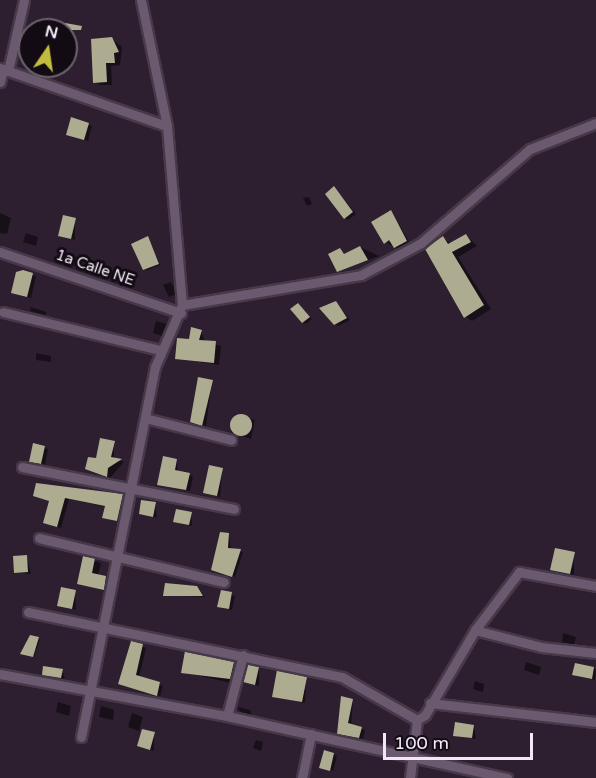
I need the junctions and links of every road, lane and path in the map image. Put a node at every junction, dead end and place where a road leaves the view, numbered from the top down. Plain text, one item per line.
1 (24, 0) edge
2 (141, 0) edge
3 (4, 70) edge
4 (0, 81) edge
5 (596, 123) edge
6 (167, 126) junction
7 (0, 252) edge
8 (182, 309) junction
9 (3, 312) dead end
10 (160, 350) junction
11 (145, 418) junction
12 (231, 440) dead end
13 (22, 467) dead end
14 (130, 490) junction
15 (234, 509) dead end
16 (39, 538) dead end
17 (118, 554) junction
18 (224, 582) dead end
19 (596, 586) edge
20 (28, 612) dead end
21 (104, 624) junction
22 (475, 630) junction
23 (596, 653) edge
24 (243, 655) junction
25 (0, 674) edge
26 (90, 690) junction
27 (430, 703) junction
28 (227, 716) junction
29 (417, 720) junction
30 (596, 722) edge
31 (312, 734) junction
32 (81, 737) dead end
33 (414, 760) junction
34 (302, 778) edge
35 (410, 778) edge
36 (507, 778) edge

1 - 3 street
2 - 6 street
3 - 4 street
3 - 6 street
5 - 8 street
6 - 8 street
7 - 8 street, 1a Calle NE
8 - 10 street
9 - 10 street
10 - 11 street
11 - 12 street
11 - 14 street
13 - 14 street
14 - 15 street
14 - 17 street
16 - 17 street
17 - 18 street
17 - 21 street
19 - 22 street
20 - 21 street
21 - 24 street
21 - 26 street
22 - 23 street
22 - 27 street
24 - 28 street
24 - 29 street
25 - 26 street
26 - 28 street
26 - 32 street
27 - 29 street
27 - 30 street
28 - 31 street
29 - 33 street
31 - 33 street
31 - 34 street
33 - 35 street
33 - 36 street

